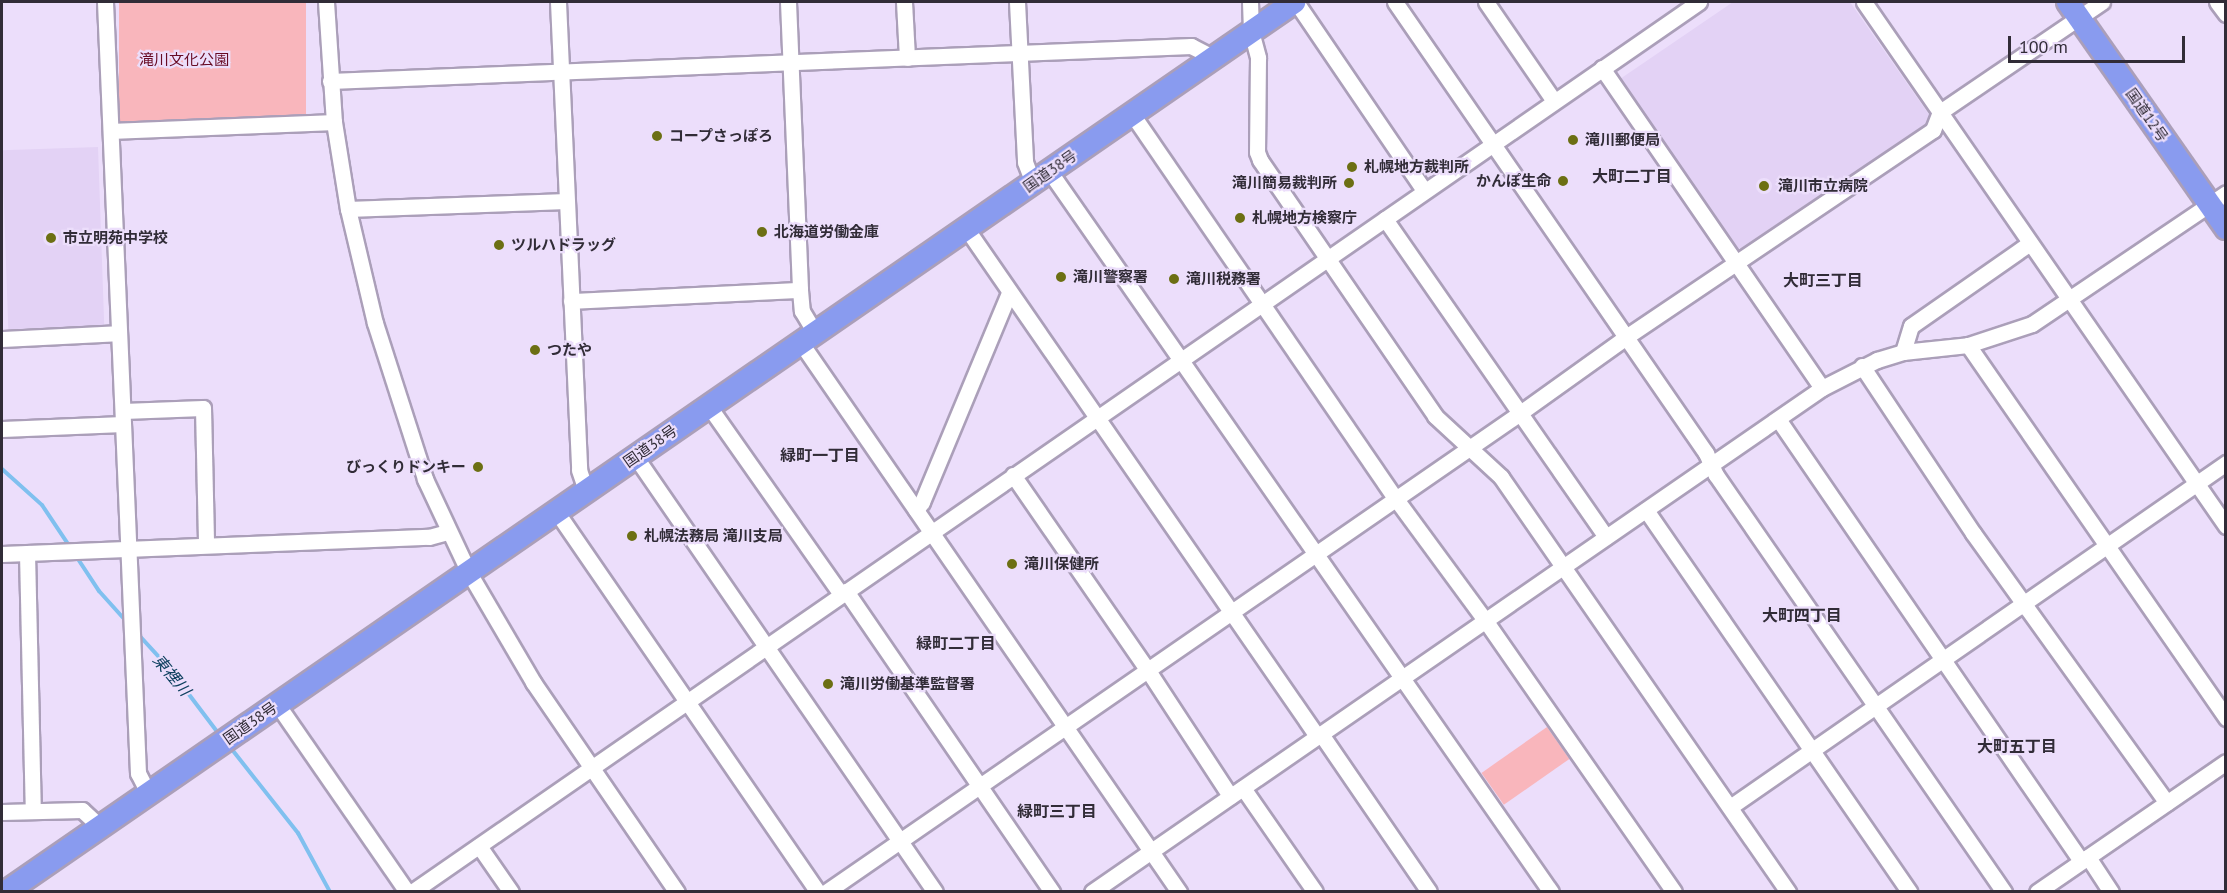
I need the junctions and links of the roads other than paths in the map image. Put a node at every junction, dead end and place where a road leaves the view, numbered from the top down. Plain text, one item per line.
1 (105, 2) edge
2 (326, 2) edge
3 (558, 2) edge
4 (788, 2) edge
5 (904, 2) edge
6 (1017, 2) edge
7 (1250, 2) edge
8 (1295, 2) edge
9 (1395, 2) edge
10 (1486, 2) edge
11 (1699, 2) edge
12 (1864, 2) edge
13 (2102, 2) edge
14 (2217, 2) edge
15 (2074, 9) edge
16 (2226, 14) edge
17 (1251, 31) junction
18 (1020, 52) junction
19 (1214, 57) junction
20 (907, 58) junction
21 (790, 62) junction
22 (1602, 68) junction
23 (561, 73) junction
24 (330, 81) junction
25 (1554, 101) junction
26 (1940, 112) junction
27 (1132, 114) junction
28 (334, 122) junction
29 (111, 131) junction
30 (1492, 143) junction
31 (1041, 177) junction
32 (1424, 190) junction
33 (2217, 199) edge
34 (566, 201) junction
35 (348, 209) junction
36 (1385, 219) junction
37 (966, 228) junction
38 (2226, 228) edge
39 (2030, 243) junction
40 (1327, 258) junction
41 (1737, 263) junction
42 (800, 290) junction
43 (1009, 293) junction
44 (2070, 299) junction
45 (571, 301) junction
46 (1262, 303) junction
47 (119, 333) junction
48 (1626, 337) junction
49 (808, 338) junction
50 (2, 339) edge
51 (1968, 345) junction
52 (1903, 352) junction
53 (1180, 359) junction
54 (1862, 366) junction
55 (1822, 388) junction
56 (708, 405) junction
57 (1520, 413) junction
58 (123, 418) junction
59 (1096, 418) junction
60 (1778, 419) junction
61 (2, 429) edge
62 (1470, 447) junction
63 (635, 456) junction
64 (2226, 463) edge
65 (1710, 465) junction
66 (1013, 475) junction
67 (2196, 483) junction
68 (586, 490) junction
69 (1396, 499) junction
70 (916, 510) junction
71 (1647, 510) junction
72 (556, 511) junction
73 (2226, 526) edge
74 (448, 532) junction
75 (930, 532) junction
76 (1606, 537) junction
77 (206, 545) junction
78 (2106, 546) junction
79 (129, 549) junction
80 (27, 553) junction
81 (2, 554) edge
82 (1314, 554) junction
83 (1563, 566) junction
84 (468, 572) junction
85 (844, 593) junction
86 (2024, 603) junction
87 (1230, 613) junction
88 (1485, 620) junction
89 (766, 646) junction
90 (1942, 658) junction
91 (1147, 669) junction
92 (1403, 678) junction
93 (688, 700) junction
94 (277, 704) junction
95 (1876, 705) junction
96 (2226, 718) edge
97 (1065, 727) junction
98 (1319, 735) junction
99 (1813, 749) junction
100 (2226, 762) edge
101 (591, 767) junction
102 (979, 785) junction
103 (1237, 792) junction
104 (148, 793) junction
105 (2167, 803) junction
106 (1730, 807) junction
107 (33, 811) junction
108 (2, 812) edge
109 (100, 827) junction
110 (899, 840) junction
111 (479, 846) junction
112 (1152, 851) junction
113 (2085, 859) junction
114 (6, 891) edge
115 (407, 891) edge
116 (412, 891) edge
117 (511, 891) edge
118 (677, 891) edge
119 (818, 891) edge
120 (826, 891) edge
121 (934, 891) edge
122 (1052, 891) edge
123 (1092, 891) edge
124 (1179, 891) edge
125 (1315, 891) edge
126 (1429, 891) edge
127 (1551, 891) edge
128 (1674, 891) edge
129 (1788, 891) edge
130 (1910, 891) edge
131 (2004, 891) edge
132 (2037, 891) edge
133 (2111, 891) edge

1 - 29 street
2 - 24 street
3 - 23 street
4 - 21 street
5 - 20 street
6 - 18 street
7 - 17 street
8 - 17 highway, 国道38号
8 - 32 street
9 - 30 street
10 - 25 street
11 - 22 street
12 - 26 street
13 - 15 street
14 - 16 street
15 - 26 street
15 - 33 highway, 国道12号
17 - 19 highway, 国道38号
17 - 40 street
18 - 19 street
18 - 20 street
18 - 31 street
19 - 27 highway, 国道38号
20 - 21 street
21 - 23 street
21 - 42 street
22 - 25 street
22 - 41 street
23 - 24 street
23 - 34 street
24 - 28 street
25 - 30 street
26 - 39 street
26 - 41 street
27 - 31 highway, 国道38号
27 - 46 street
28 - 29 street
28 - 35 street
29 - 47 street
30 - 32 street
30 - 48 street
31 - 37 highway, 国道38号
31 - 53 street
32 - 36 street
33 - 38 highway, 国道12号
33 - 44 street
34 - 35 street
34 - 45 street
35 - 74 street
36 - 40 street
36 - 57 street
37 - 43 street
37 - 49 highway, 国道38号
39 - 44 street
39 - 52 street
40 - 46 street
40 - 62 street
41 - 48 street
41 - 55 street
42 - 45 street
42 - 49 street
43 - 59 street
43 - 70 street
44 - 51 street
44 - 67 street
45 - 68 street
46 - 53 street
46 - 69 street
47 - 50 street
47 - 58 street
48 - 57 street
48 - 65 street
49 - 56 highway, 国道38号
49 - 70 street
51 - 52 street
51 - 78 street
52 - 54 street
53 - 59 street
53 - 82 street
54 - 55 street
54 - 86 street
55 - 60 street
56 - 63 highway, 国道38号
56 - 85 street
57 - 62 street
57 - 76 street
58 - 61 street
58 - 77 street
58 - 79 street
59 - 66 street
59 - 87 street
60 - 65 street
60 - 90 street
62 - 69 street
62 - 83 street
63 - 68 highway, 国道38号
63 - 89 street
64 - 67 street
65 - 71 street
65 - 95 street
66 - 75 street
66 - 91 street
67 - 73 street
67 - 78 street
68 - 72 highway, 国道38号
69 - 82 street
69 - 88 street
70 - 75 street
71 - 76 street
71 - 99 street
72 - 84 highway, 国道38号
72 - 93 street
74 - 77 street
74 - 84 street
75 - 85 street
75 - 97 street
76 - 83 street
77 - 79 street
78 - 86 street
78 - 96 street
79 - 80 street
79 - 104 street
80 - 81 street
80 - 107 street
82 - 87 street
82 - 92 street
83 - 88 street
83 - 106 street
84 - 94 highway, 国道38号
84 - 101 street
85 - 89 street
85 - 102 street
86 - 90 street
86 - 105 street
87 - 91 street
87 - 98 street
88 - 92 street
88 - 128 street
89 - 93 street
89 - 110 street
90 - 95 street
90 - 113 street
91 - 97 street
91 - 103 street
92 - 98 street
92 - 127 street
93 - 101 street
93 - 119 street
94 - 104 highway, 国道38号
94 - 115 street
95 - 99 street
95 - 131 street
97 - 102 street
97 - 112 street
98 - 103 street
98 - 126 street
99 - 106 street
99 - 130 street
100 - 105 street
101 - 111 street
101 - 118 street
102 - 110 street
102 - 122 street
103 - 112 street
103 - 125 street
104 - 109 highway, 国道38号
105 - 113 street
106 - 129 street
107 - 108 street
107 - 109 street
109 - 114 highway, 国道38号
110 - 120 street
110 - 121 street
111 - 116 street
111 - 117 street
112 - 123 street
112 - 124 street
113 - 132 street
113 - 133 street

